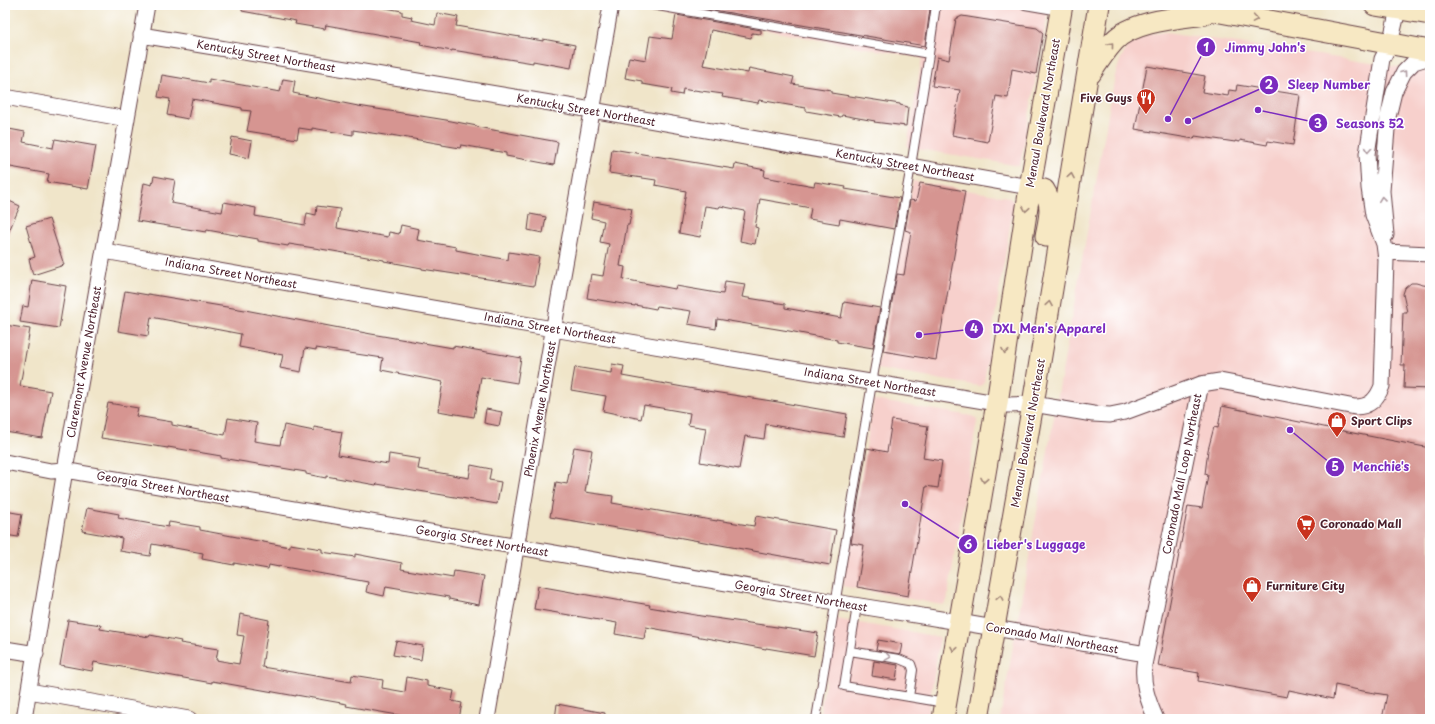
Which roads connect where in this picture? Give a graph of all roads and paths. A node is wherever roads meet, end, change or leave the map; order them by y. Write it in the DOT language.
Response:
graph roads {
  1 [pos="146,5"];
  2 [pos="611,5"];
  3 [pos="652,5"];
  4 [pos="936,5"];
  5 [pos="1025,5"];
  6 [pos="1099,5"];
  7 [pos="1183,5"];
  8 [pos="1375,5"];
  9 [pos="1399,7"];
  10 [pos="1061,8"];
  11 [pos="1217,12"];
  12 [pos="1430,14"];
  13 [pos="141,35"];
  14 [pos="1390,44"];
  15 [pos="1430,51"];
  16 [pos="929,54"];
  17 [pos="1430,57"];
  18 [pos="1088,76"];
  19 [pos="5,97"];
  20 [pos="592,110"];
  21 [pos="127,119"];
  22 [pos="911,166"];
  23 [pos="1030,187"];
  24 [pos="104,251"];
  25 [pos="1385,252"];
  26 [pos="1430,254"];
  27 [pos="1053,281"];
  28 [pos="553,329"];
  29 [pos="872,383"];
  30 [pos="1200,384"];
  31 [pos="997,404"];
  32 [pos="1033,404"];
  33 [pos="5,462"];
  34 [pos="65,470"];
  35 [pos="517,546"];
  36 [pos="835,602"];
  37 [pos="857,606"];
  38 [pos="959,622"];
  39 [pos="995,628"];
  40 [pos="5,649"];
  41 [pos="850,651"];
  42 [pos="36,654"];
  43 [pos="1146,654"];
  44 [pos="29,691"];
  45 [pos="909,697"];
  46 [pos="944,711"];
  47 [pos="24,719"];
  48 [pos="189,719"];
  49 [pos="487,719"];
  50 [pos="816,719"];
  51 [pos="978,719"];
  52 [pos="1156,719"];
  1 -- 13 [label="street, Claremont Avenue Northeast"];
  2 -- 20 [label="street, Phoenix Avenue Northeast"];
  3 -- 16 [label="lane"];
  4 -- 16 [label="lane"];
  5 -- 10 [label="lane"];
  6 -- 18 [label="main road, Menaul Boulevard Northeast"];
  7 -- 11 [label="main road"];
  8 -- 9 [label="main road"];
  9 -- 12 [label="main road"];
  9 -- 14 [label="street"];
  10 -- 23 [label="main road, Menaul Boulevard Northeast"];
  11 -- 14 [label="main road, one-way"];
  18 -- 11 [label="main road, one-way"];
  13 -- 20 [label="street, Kentucky Street Northeast"];
  13 -- 21 [label="street, Claremont Avenue Northeast"];
  14 -- 15 [label="main road"];
  14 -- 25 [label="street, one-way"];
  16 -- 22 [label="lane"];
  25 -- 17 [label="street, one-way"];
  27 -- 18 [label="main road, Menaul Boulevard Northeast, one-way"];
  19 -- 21 [label="street"];
  20 -- 22 [label="street, Kentucky Street Northeast"];
  20 -- 28 [label="street, Phoenix Avenue Northeast"];
  21 -- 24 [label="street, Claremont Avenue Northeast"];
  22 -- 23 [label="street, Kentucky Street Northeast"];
  22 -- 29 [label="lane"];
  23 -- 27 [label="main road"];
  23 -- 31 [label="main road, Menaul Boulevard Northeast, one-way"];
  24 -- 28 [label="street, Indiana Street Northeast"];
  24 -- 34 [label="street, Claremont Avenue Northeast"];
  25 -- 26 [label="street"];
  25 -- 30 [label="street, Coronado Mall Loop Northeast"];
  32 -- 27 [label="main road, Menaul Boulevard Northeast, one-way"];
  28 -- 29 [label="street, Indiana Street Northeast"];
  28 -- 35 [label="street, Phoenix Avenue Northeast"];
  29 -- 31 [label="street, Indiana Street Northeast"];
  29 -- 36 [label="lane"];
  30 -- 32 [label="street"];
  30 -- 43 [label="street, Coronado Mall Loop Northeast"];
  31 -- 32 [label="street"];
  31 -- 38 [label="main road, Menaul Boulevard Northeast, one-way"];
  39 -- 32 [label="main road, Menaul Boulevard Northeast, one-way"];
  33 -- 34 [label="street, Georgia Street Northeast"];
  34 -- 35 [label="street, Georgia Street Northeast"];
  34 -- 42 [label="street, Claremont Avenue Northeast"];
  35 -- 36 [label="street, Georgia Street Northeast"];
  35 -- 49 [label="street, Phoenix Avenue Northeast"];
  36 -- 37 [label="street, Georgia Street Northeast"];
  36 -- 50 [label="lane"];
  37 -- 38 [label="street, Georgia Street Northeast"];
  37 -- 41 [label="lane"];
  38 -- 39 [label="street, Coronado Mall Northeast"];
  38 -- 46 [label="main road, Menaul Boulevard Northeast, one-way"];
  39 -- 43 [label="street, Coronado Mall Northeast"];
  39 -- 51 [label="main road, Menaul Boulevard Northeast"];
  40 -- 42 [label="street"];
  41 -- 45 [label="lane, one-way"];
  41 -- 45 [label="lane"];
  42 -- 44 [label="street, Claremont Avenue Northeast"];
  43 -- 52 [label="street, Coronado Mall Loop Northeast"];
  44 -- 47 [label="street, Claremont Avenue Northeast"];
  44 -- 48 [label="street"];
  45 -- 46 [label="lane"];
}
